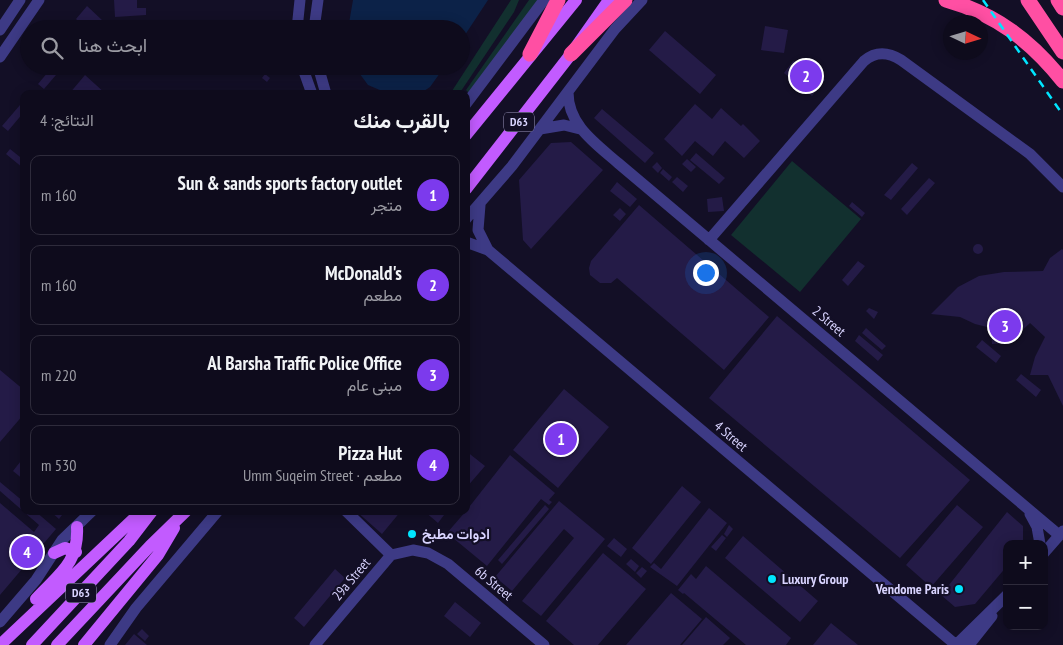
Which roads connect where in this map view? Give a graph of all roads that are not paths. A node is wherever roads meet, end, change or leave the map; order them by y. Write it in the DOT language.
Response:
graph roads {
  1 [pos="20,0"];
  2 [pos="39,0"];
  3 [pos="299,0"];
  4 [pos="544,0"];
  5 [pos="558,0"];
  6 [pos="576,0"];
  7 [pos="609,0"];
  8 [pos="625,0"];
  9 [pos="642,0"];
  10 [pos="946,0"];
  11 [pos="1028,0"];
  12 [pos="1058,0"];
  13 [pos="317,3"];
  14 [pos="1063,8"];
  15 [pos="25,20"];
  16 [pos="298,20"];
  17 [pos="315,20"];
  18 [pos="20,28"];
  19 [pos="0,30"];
  20 [pos="1063,52"];
  21 [pos="530,54"];
  22 [pos="571,54"];
  23 [pos="0,57"];
  24 [pos="305,75"];
  25 [pos="321,75"];
  26 [pos="1063,81"];
  27 [pos="311,90"];
  28 [pos="325,90"];
  29 [pos="568,92"];
  30 [pos="470,99"];
  31 [pos="540,128"];
  32 [pos="580,129"];
  33 [pos="470,130"];
  34 [pos="470,183"];
  35 [pos="1063,187"];
  36 [pos="480,204"];
  37 [pos="470,215"];
  38 [pos="709,240"];
  39 [pos="470,243"];
  40 [pos="488,250"];
  41 [pos="1025,506"];
  42 [pos="88,515"];
  43 [pos="138,515"];
  44 [pos="149,515"];
  45 [pos="183,515"];
  46 [pos="215,515"];
  47 [pos="350,515"];
  48 [pos="178,522"];
  49 [pos="78,527"];
  50 [pos="1061,533"];
  51 [pos="1039,540"];
  52 [pos="1048,548"];
  53 [pos="421,550"];
  54 [pos="76,552"];
  55 [pos="54,553"];
  56 [pos="391,555"];
  57 [pos="1003,599"];
  58 [pos="996,607"];
  59 [pos="0,622"];
  60 [pos="15,631"];
  61 [pos="0,645"];
  62 [pos="32,645"];
  63 [pos="57,645"];
  64 [pos="84,645"];
  65 [pos="110,645"];
  66 [pos="315,645"];
  67 [pos="544,645"];
  68 [pos="956,645"];
  69 [pos="969,645"];
  1 -- 19 [label="street"];
  2 -- 15 [label="street"];
  3 -- 13 [label="street"];
  3 -- 16 [label="street"];
  4 -- 30 [label="street"];
  5 -- 21 [label="highway"];
  6 -- 21 [label="main road, D63"];
  7 -- 22 [label="main road, D63"];
  8 -- 22 [label="highway"];
  9 -- 29 [label="street"];
  10 -- 26 [label="highway"];
  11 -- 20 [label="highway"];
  12 -- 14 [label="highway"];
  13 -- 17 [label="street"];
  18 -- 23 [label="street"];
  21 -- 33 [label="main road, D63"];
  22 -- 34 [label="main road, D63"];
  24 -- 27 [label="street"];
  25 -- 28 [label="street"];
  29 -- 31 [label="street"];
  29 -- 32 [label="street, 2 Street"];
  31 -- 32 [label="street"];
  31 -- 36 [label="street"];
  32 -- 38 [label="street, 2 Street"];
  35 -- 38 [label="street"];
  36 -- 37 [label="street"];
  36 -- 40 [label="street, 4 Street"];
  38 -- 41 [label="street, 2 Street"];
  39 -- 40 [label="street, 4 Street"];
  40 -- 68 [label="street, 4 Street"];
  41 -- 50 [label="street, 2 Street"];
  41 -- 51 [label="street"];
  42 -- 49 [label="street"];
  43 -- 60 [label="main road"];
  44 -- 62 [label="main road, D63"];
  45 -- 48 [label="main road, D63"];
  46 -- 65 [label="street"];
  47 -- 56 [label="street"];
  48 -- 63 [label="main road, D63"];
  48 -- 64 [label="main road"];
  49 -- 54 [label="main road"];
  49 -- 55 [label="street"];
  50 -- 52 [label="street"];
  53 -- 56 [label="street, 29a Street"];
  53 -- 67 [label="street, 6b Street"];
  54 -- 55 [label="main road"];
  54 -- 60 [label="main road"];
  55 -- 59 [label="street"];
  56 -- 66 [label="street, 29a Street"];
  57 -- 58 [label="street"];
  58 -- 68 [label="street"];
  58 -- 69 [label="street"];
  60 -- 61 [label="main road"];
}
